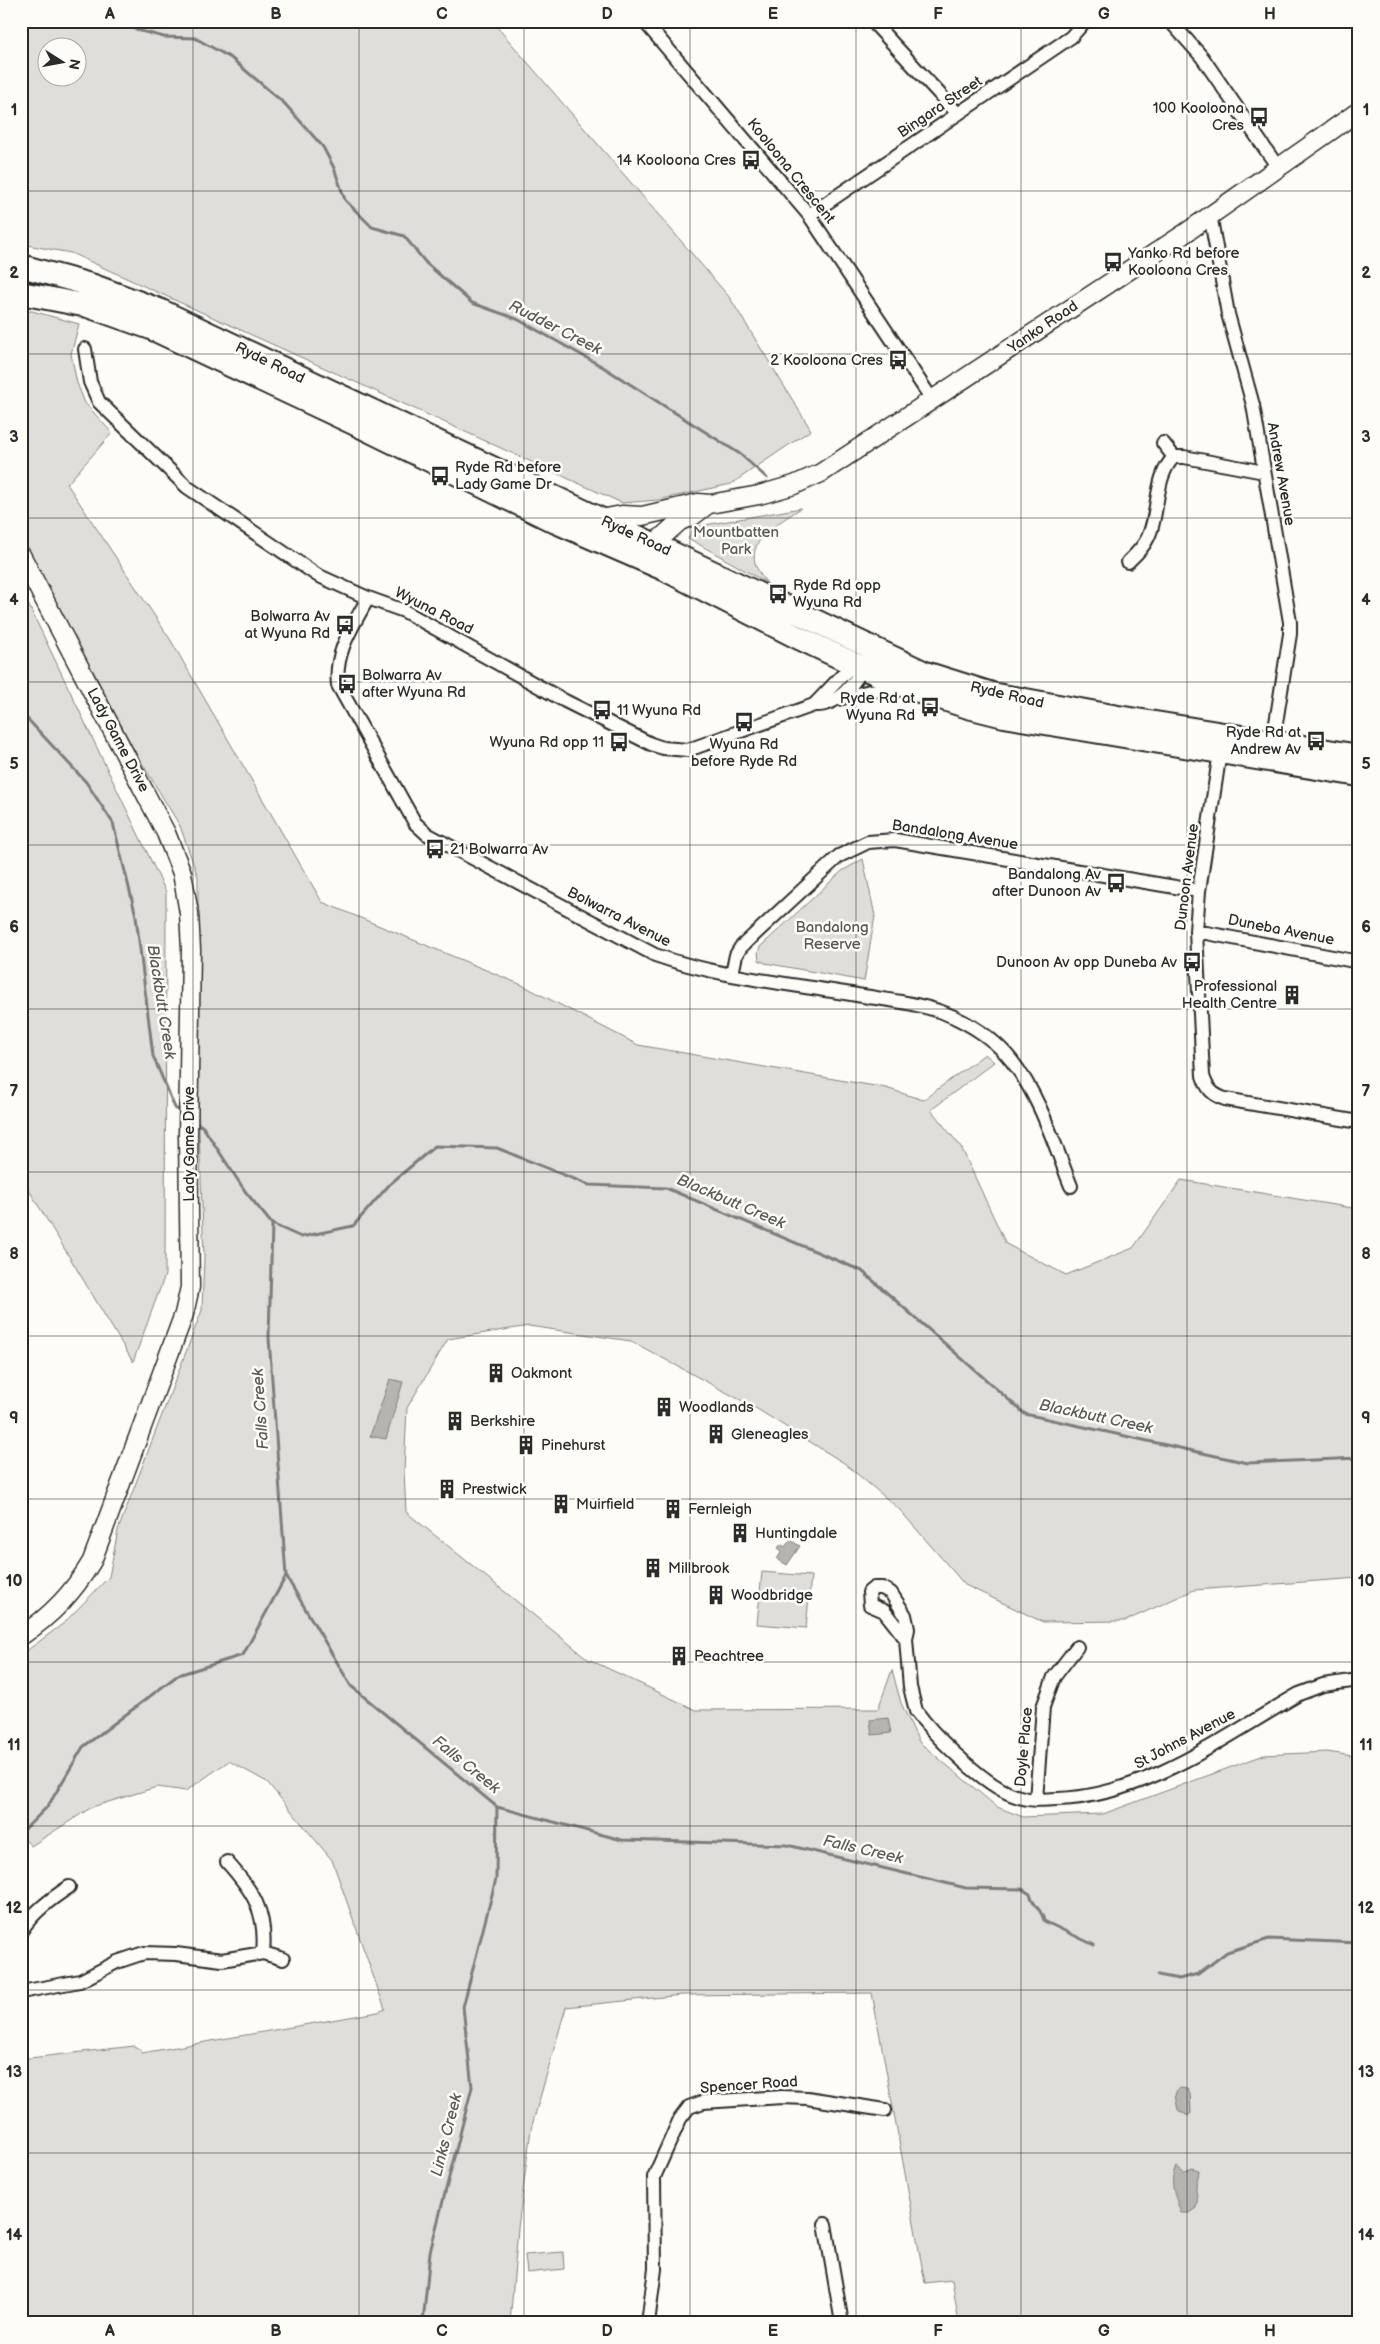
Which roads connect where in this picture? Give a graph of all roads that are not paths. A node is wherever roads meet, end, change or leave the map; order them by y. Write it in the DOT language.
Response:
graph roads {
  1 [pos="644,21"];
  2 [pos="872,21"];
  3 [pos="1085,21"];
  4 [pos="1170,21"];
  5 [pos="1359,111"];
  6 [pos="958,114"];
  7 [pos="1277,166"];
  8 [pos="1210,214"];
  9 [pos="809,215"];
  10 [pos="21,266"];
  11 [pos="21,293"];
  12 [pos="43,297"];
  13 [pos="21,304"];
  14 [pos="85,349"];
  15 [pos="933,401"];
  16 [pos="1163,443"];
  17 [pos="1174,457"];
  18 [pos="1264,472"];
  19 [pos="710,504"];
  20 [pos="680,507"];
  21 [pos="601,519"];
  22 [pos="647,547"];
  23 [pos="21,555"];
  24 [pos="1128,562"];
  25 [pos="368,598"];
  26 [pos="862,660"];
  27 [pos="907,687"];
  28 [pos="838,699"];
  29 [pos="814,705"];
  30 [pos="1273,742"];
  31 [pos="1220,752"];
  32 [pos="1359,756"];
  33 [pos="1359,775"];
  34 [pos="1199,892"];
  35 [pos="1196,930"];
  36 [pos="1359,962"];
  37 [pos="732,974"];
  38 [pos="1359,1122"];
  39 [pos="1071,1186"];
  40 [pos="21,1636"];
  41 [pos="906,1639"];
  42 [pos="1077,1647"];
  43 [pos="1359,1680"];
  44 [pos="1036,1800"];
  45 [pos="227,1862"];
  46 [pos="69,1886"];
  47 [pos="21,1931"];
  48 [pos="263,1953"];
  49 [pos="283,1960"];
  50 [pos="21,1992"];
  51 [pos="885,2110"];
  52 [pos="825,2224"];
  53 [pos="648,2323"];
  54 [pos="842,2323"];
  1 -- 9 [label="street, Kooloona Crescent"];
  2 -- 6 [label="street"];
  3 -- 6 [label="street, Bingara Street"];
  4 -- 7 [label="street"];
  5 -- 7 [label="main road, Yanko Road"];
  6 -- 9 [label="street, Bingara Street"];
  7 -- 8 [label="main road, Yanko Road"];
  8 -- 15 [label="main road, Yanko Road"];
  8 -- 18 [label="street, Andrew Avenue"];
  9 -- 15 [label="street, Kooloona Crescent"];
  10 -- 21 [label="highway, Ryde Road"];
  11 -- 12 [label="highway, Ryde Road"];
  12 -- 13 [label="highway"];
  12 -- 22 [label="highway, Ryde Road"];
  14 -- 25 [label="street, Wyuna Road"];
  15 -- 19 [label="main road, Yanko Road"];
  16 -- 17 [label="street"];
  17 -- 18 [label="street"];
  17 -- 24 [label="street"];
  18 -- 30 [label="street, Andrew Avenue"];
  19 -- 20 [label="main road, Yanko Road"];
  19 -- 22 [label="main road, Yanko Road"];
  20 -- 21 [label="main road, Yanko Road"];
  20 -- 22 [label="main road"];
  21 -- 22 [label="highway, Ryde Road"];
  22 -- 26 [label="highway, Ryde Road"];
  23 -- 40 [label="main road, Lady Game Drive"];
  25 -- 29 [label="street, Wyuna Road"];
  25 -- 37 [label="street, Bolwarra Avenue"];
  26 -- 27 [label="highway, Ryde Road"];
  26 -- 28 [label="street"];
  26 -- 29 [label="street, Wyuna Road"];
  26 -- 30 [label="highway, Ryde Road"];
  27 -- 28 [label="street, Wyuna Road"];
  27 -- 31 [label="highway, Ryde Road"];
  28 -- 29 [label="street, Wyuna Road"];
  30 -- 32 [label="highway, Ryde Road"];
  31 -- 33 [label="highway, Ryde Road"];
  31 -- 34 [label="street, Dunoon Avenue"];
  34 -- 35 [label="street, Dunoon Avenue"];
  34 -- 37 [label="street, Bandalong Avenue"];
  35 -- 36 [label="street, Duneba Avenue"];
  35 -- 38 [label="street, Dunoon Avenue"];
  37 -- 39 [label="street, Bolwarra Avenue"];
  41 -- 44 [label="street, St Johns Avenue"];
  42 -- 44 [label="street, Doyle Place"];
  43 -- 44 [label="street, St Johns Avenue"];
  45 -- 48 [label="street"];
  46 -- 47 [label="street"];
  48 -- 49 [label="street"];
  48 -- 50 [label="street"];
  51 -- 53 [label="street, Spencer Road"];
  52 -- 54 [label="street"];
}
